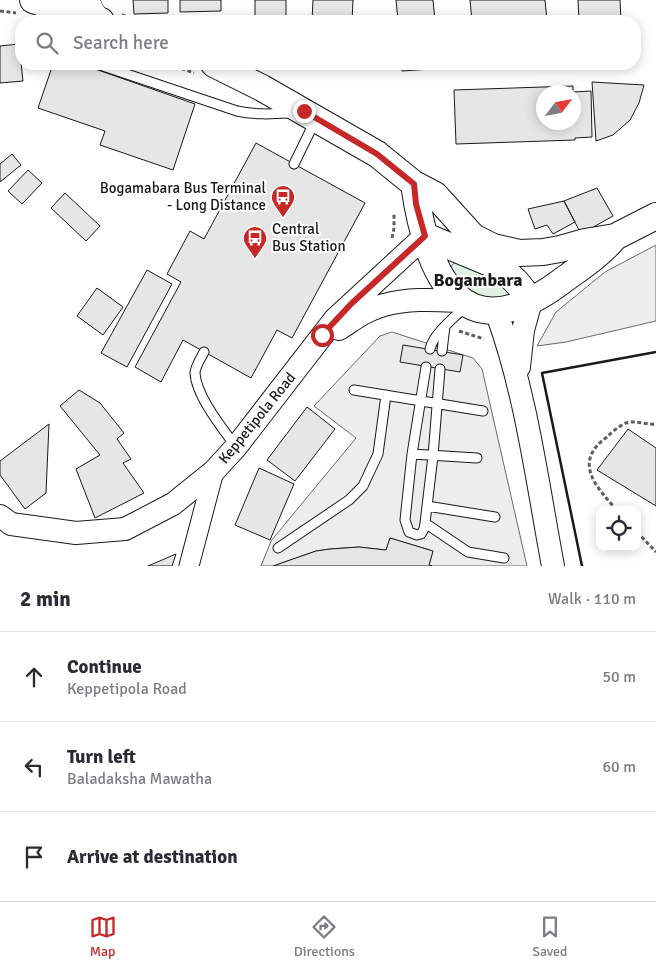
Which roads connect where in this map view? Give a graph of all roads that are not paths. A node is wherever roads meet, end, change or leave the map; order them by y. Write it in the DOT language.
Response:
graph roads {
  1 [pos="32,0"];
  2 [pos="94,14"];
  3 [pos="115,70"];
  4 [pos="225,70"];
  5 [pos="310,115"];
  6 [pos="294,164"];
  7 [pos="414,184"];
  8 [pos="656,216"];
  9 [pos="425,236"];
  10 [pos="615,237"];
  11 [pos="531,301"];
  12 [pos="465,303"];
  13 [pos="496,311"];
  14 [pos="445,326"];
  15 [pos="315,345"];
  16 [pos="430,349"];
  17 [pos="442,351"];
  18 [pos="204,352"];
  19 [pos="426,367"];
  20 [pos="440,369"];
  21 [pos="354,390"];
  22 [pos="520,391"];
  23 [pos="386,395"];
  24 [pos="421,400"];
  25 [pos="436,403"];
  26 [pos="483,411"];
  27 [pos="236,448"];
  28 [pos="412,454"];
  29 [pos="433,456"];
  30 [pos="477,458"];
  31 [pos="214,471"];
  32 [pos="427,506"];
  33 [pos="0,516"];
  34 [pos="495,517"];
  35 [pos="425,523"];
  36 [pos="278,548"];
  37 [pos="504,558"];
  38 [pos="189,566"];
  39 [pos="553,566"];
  1 -- 2 [label="main road"];
  3 -- 5 [label="lane"];
  4 -- 5 [label="main road"];
  5 -- 6 [label="lane"];
  5 -- 7 [label="main road"];
  7 -- 9 [label="main road"];
  7 -- 10 [label="main road"];
  8 -- 10 [label="main road"];
  9 -- 11 [label="main road"];
  9 -- 12 [label="main road"];
  9 -- 15 [label="street, Keppetipola Road"];
  10 -- 11 [label="main road"];
  11 -- 13 [label="main road"];
  11 -- 22 [label="street"];
  12 -- 13 [label="main road"];
  12 -- 14 [label="lane"];
  12 -- 15 [label="street, Keppetipola Road"];
  13 -- 22 [label="street"];
  14 -- 16 [label="lane"];
  14 -- 17 [label="lane"];
  15 -- 27 [label="street, Keppetipola Road"];
  18 -- 27 [label="lane"];
  19 -- 24 [label="lane"];
  20 -- 25 [label="lane"];
  21 -- 23 [label="lane"];
  22 -- 39 [label="street"];
  23 -- 24 [label="lane"];
  23 -- 36 [label="lane"];
  24 -- 25 [label="lane"];
  24 -- 28 [label="lane"];
  25 -- 26 [label="lane"];
  25 -- 29 [label="lane"];
  27 -- 31 [label="street, Keppetipola Road"];
  28 -- 29 [label="lane"];
  28 -- 35 [label="lane"];
  29 -- 30 [label="lane"];
  29 -- 32 [label="lane"];
  31 -- 33 [label="street, Keppetipola Road"];
  31 -- 38 [label="street"];
  32 -- 34 [label="lane"];
  32 -- 35 [label="lane"];
  35 -- 37 [label="lane"];
}
